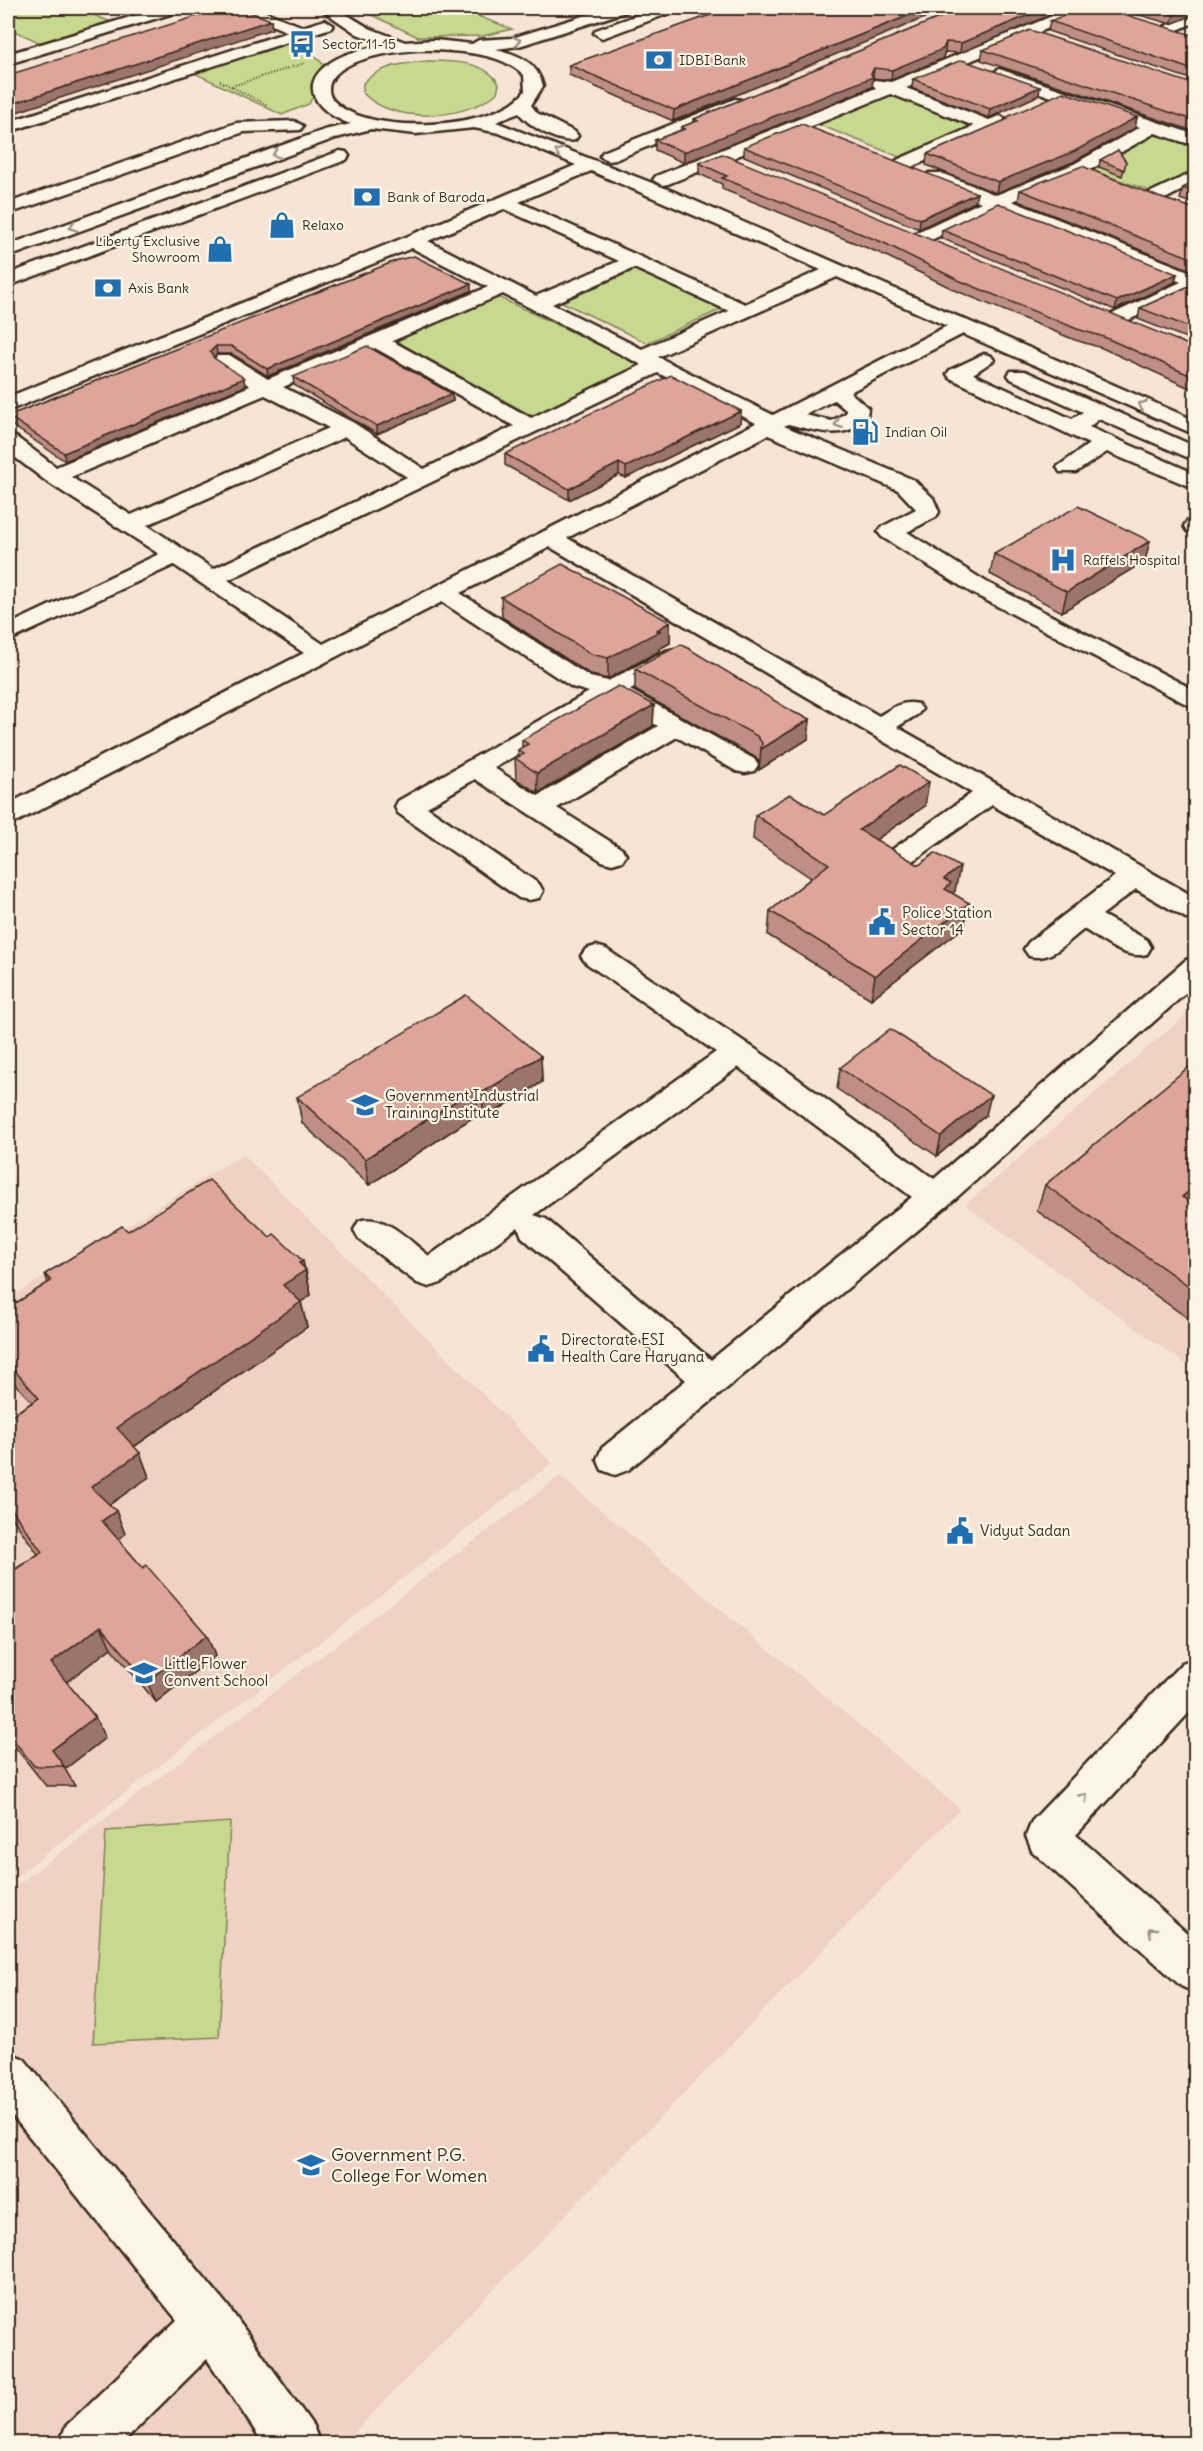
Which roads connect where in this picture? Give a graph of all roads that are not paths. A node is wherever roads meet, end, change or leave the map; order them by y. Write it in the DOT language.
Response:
graph roads {
  1 [pos="175,8"];
  2 [pos="244,8"];
  3 [pos="326,8"];
  4 [pos="588,8"];
  5 [pos="670,8"];
  6 [pos="1084,8"];
  7 [pos="99,11"];
  8 [pos="308,13"];
  9 [pos="626,15"];
  10 [pos="1196,16"];
  11 [pos="125,23"];
  12 [pos="325,25"];
  13 [pos="562,28"];
  14 [pos="299,31"];
  15 [pos="651,32"];
  16 [pos="1028,32"];
  17 [pos="148,34"];
  18 [pos="1186,36"];
  19 [pos="590,38"];
  20 [pos="17,40"];
  21 [pos="1050,40"];
  22 [pos="459,46"];
  23 [pos="345,47"];
  24 [pos="404,47"];
  25 [pos="36,50"];
  26 [pos="931,51"];
  27 [pos="540,57"];
  28 [pos="8,59"];
  29 [pos="961,60"];
  30 [pos="528,69"];
  31 [pos="869,80"];
  32 [pos="889,87"];
  33 [pos="1059,95"];
  34 [pos="751,97"];
  35 [pos="1039,104"];
  36 [pos="522,105"];
  37 [pos="332,108"];
  38 [pos="1020,112"];
  39 [pos="372,123"];
  40 [pos="475,123"];
  41 [pos="802,124"];
  42 [pos="294,126"];
  43 [pos="990,126"];
  44 [pos="8,127"];
  45 [pos="1154,127"];
  46 [pos="822,132"];
  47 [pos="1196,141"];
  48 [pos="309,142"];
  49 [pos="609,156"];
  50 [pos="723,156"];
  51 [pos="883,156"];
  52 [pos="590,165"];
  53 [pos="745,165"];
  54 [pos="903,165"];
  55 [pos="1080,168"];
  56 [pos="1101,176"];
  57 [pos="1196,176"];
  58 [pos="662,180"];
  59 [pos="1133,189"];
  60 [pos="96,197"];
  61 [pos="1154,198"];
  62 [pos="997,201"];
  63 [pos="506,202"];
  64 [pos="1174,206"];
  65 [pos="8,209"];
  66 [pos="113,212"];
  67 [pos="144,229"];
  68 [pos="898,229"];
  69 [pos="920,238"];
  70 [pos="413,241"];
  71 [pos="942,247"];
  72 [pos="8,251"];
  73 [pos="635,261"];
  74 [pos="837,270"];
  75 [pos="8,280"];
  76 [pos="1196,282"];
  77 [pos="504,287"];
  78 [pos="536,303"];
  79 [pos="1095,310"];
  80 [pos="745,311"];
  81 [pos="1118,319"];
  82 [pos="963,326"];
  83 [pos="1137,327"];
  84 [pos="937,339"];
  85 [pos="375,340"];
  86 [pos="224,360"];
  87 [pos="984,360"];
  88 [pos="650,361"];
  89 [pos="268,388"];
  90 [pos="836,391"];
  91 [pos="8,404"];
  92 [pos="1099,412"];
  93 [pos="1196,412"];
  94 [pos="774,422"];
  95 [pos="532,426"];
  96 [pos="1073,428"];
  97 [pos="346,429"];
  98 [pos="1196,429"];
  99 [pos="1105,444"];
  100 [pos="10,446"];
  101 [pos="1196,455"];
  102 [pos="1068,467"];
  103 [pos="54,476"];
  104 [pos="422,477"];
  105 [pos="1196,482"];
  106 [pos="130,524"];
  107 [pos="549,537"];
  108 [pos="176,555"];
  109 [pos="211,579"];
  110 [pos="442,592"];
  111 [pos="8,611"];
  112 [pos="17,630"];
  113 [pos="719,635"];
  114 [pos="322,654"];
  115 [pos="612,690"];
  116 [pos="1196,701"];
  117 [pos="909,709"];
  118 [pos="677,726"];
  119 [pos="878,728"];
  120 [pos="745,765"];
  121 [pos="476,768"];
  122 [pos="991,793"];
  123 [pos="11,807"];
  124 [pos="537,808"];
  125 [pos="612,855"];
  126 [pos="896,860"];
  127 [pos="1134,876"];
  128 [pos="529,891"];
  129 [pos="1196,911"];
  130 [pos="1082,916"];
  131 [pos="1137,947"];
  132 [pos="1039,949"];
  133 [pos="596,957"];
  134 [pos="1196,967"];
  135 [pos="737,1052"];
  136 [pos="935,1197"];
  137 [pos="534,1228"];
  138 [pos="371,1230"];
  139 [pos="712,1381"];
  140 [pos="615,1460"];
  141 [pos="1196,1676"];
  142 [pos="1196,1971"];
  143 [pos="8,2076"];
  144 [pos="210,2322"];
  145 [pos="84,2444"];
  146 [pos="295,2444"];
  1 -- 11 [label="street"];
  2 -- 14 [label="street"];
  3 -- 24 [label="street"];
  4 -- 13 [label="street"];
  5 -- 9 [label="street"];
  6 -- 16 [label="street"];
  7 -- 11 [label="street"];
  8 -- 12 [label="street"];
  9 -- 13 [label="street"];
  9 -- 15 [label="street"];
  9 -- 19 [label="street"];
  10 -- 18 [label="street"];
  11 -- 17 [label="street"];
  11 -- 25 [label="street"];
  12 -- 14 [label="street"];
  12 -- 23 [label="street"];
  22 -- 13 [label="street, one-way"];
  14 -- 44 [label="street"];
  16 -- 21 [label="street"];
  16 -- 29 [label="street"];
  20 -- 25 [label="street"];
  22 -- 24 [label="street"];
  22 -- 30 [label="street"];
  23 -- 24 [label="street"];
  23 -- 37 [label="street"];
  25 -- 28 [label="street"];
  26 -- 29 [label="street"];
  27 -- 30 [label="street"];
  29 -- 32 [label="street"];
  29 -- 33 [label="street"];
  30 -- 36 [label="street"];
  31 -- 32 [label="street"];
  32 -- 41 [label="street"];
  32 -- 43 [label="street"];
  33 -- 35 [label="street"];
  33 -- 45 [label="street"];
  34 -- 49 [label="street"];
  36 -- 40 [label="street"];
  36 -- 49 [label="street"];
  37 -- 39 [label="street"];
  37 -- 42 [label="street"];
  38 -- 43 [label="street"];
  39 -- 40 [label="street"];
  39 -- 48 [label="street"];
  52 -- 40 [label="street, one-way"];
  41 -- 46 [label="street"];
  41 -- 50 [label="street"];
  42 -- 60 [label="street"];
  42 -- 65 [label="street"];
  43 -- 54 [label="street"];
  45 -- 47 [label="street"];
  45 -- 55 [label="street"];
  48 -- 66 [label="street, one-way"];
  48 -- 67 [label="street"];
  49 -- 58 [label="street"];
  50 -- 53 [label="street"];
  50 -- 58 [label="street"];
  51 -- 54 [label="street"];
  52 -- 63 [label="street"];
  52 -- 74 [label="street"];
  54 -- 62 [label="street"];
  55 -- 56 [label="street"];
  55 -- 62 [label="street"];
  57 -- 61 [label="street"];
  58 -- 93 [label="street"];
  59 -- 61 [label="street"];
  61 -- 64 [label="street"];
  62 -- 69 [label="street"];
  62 -- 76 [label="street"];
  63 -- 70 [label="street"];
  63 -- 73 [label="street"];
  66 -- 67 [label="street"];
  66 -- 72 [label="street, one-way"];
  67 -- 75 [label="street"];
  68 -- 69 [label="street"];
  69 -- 71 [label="street"];
  70 -- 77 [label="street"];
  70 -- 91 [label="street"];
  73 -- 78 [label="street"];
  73 -- 80 [label="street"];
  74 -- 80 [label="street"];
  74 -- 82 [label="street"];
  76 -- 81 [label="street"];
  77 -- 78 [label="street"];
  77 -- 85 [label="street"];
  78 -- 88 [label="street"];
  79 -- 81 [label="street"];
  80 -- 88 [label="street"];
  81 -- 83 [label="street"];
  82 -- 84 [label="street"];
  98 -- 82 [label="street, one-way"];
  84 -- 87 [label="street"];
  84 -- 90 [label="street"];
  85 -- 89 [label="street"];
  85 -- 95 [label="street"];
  86 -- 89 [label="street"];
  87 -- 92 [label="street"];
  87 -- 96 [label="street"];
  88 -- 94 [label="street"];
  88 -- 95 [label="street"];
  89 -- 97 [label="street"];
  89 -- 103 [label="street"];
  90 -- 94 [label="street"];
  90 -- 94 [label="street, one-way"];
  92 -- 96 [label="street"];
  92 -- 101 [label="street"];
  94 -- 107 [label="street"];
  94 -- 116 [label="street"];
  95 -- 104 [label="street"];
  96 -- 99 [label="street"];
  97 -- 104 [label="street"];
  97 -- 106 [label="street"];
  99 -- 102 [label="street"];
  99 -- 105 [label="street"];
  100 -- 103 [label="street"];
  103 -- 106 [label="street"];
  104 -- 109 [label="street"];
  106 -- 108 [label="street"];
  107 -- 110 [label="street"];
  107 -- 113 [label="street"];
  108 -- 109 [label="street"];
  108 -- 112 [label="street"];
  109 -- 114 [label="street"];
  110 -- 114 [label="street"];
  110 -- 115 [label="street"];
  111 -- 112 [label="street"];
  113 -- 115 [label="street"];
  113 -- 119 [label="street"];
  114 -- 123 [label="street"];
  115 -- 118 [label="street"];
  115 -- 121 [label="street"];
  117 -- 119 [label="street"];
  118 -- 120 [label="street"];
  118 -- 124 [label="street"];
  119 -- 122 [label="street"];
  121 -- 124 [label="street"];
  121 -- 128 [label="street"];
  122 -- 126 [label="street"];
  122 -- 127 [label="street"];
  124 -- 125 [label="street"];
  127 -- 129 [label="street"];
  127 -- 130 [label="street"];
  130 -- 131 [label="street"];
  130 -- 132 [label="street"];
  133 -- 135 [label="street"];
  134 -- 136 [label="street"];
  135 -- 136 [label="street"];
  135 -- 138 [label="street"];
  136 -- 139 [label="street"];
  137 -- 139 [label="street"];
  139 -- 140 [label="street"];
  142 -- 141 [label="street, one-way"];
  143 -- 144 [label="street"];
  144 -- 145 [label="street"];
  144 -- 146 [label="street"];
}
